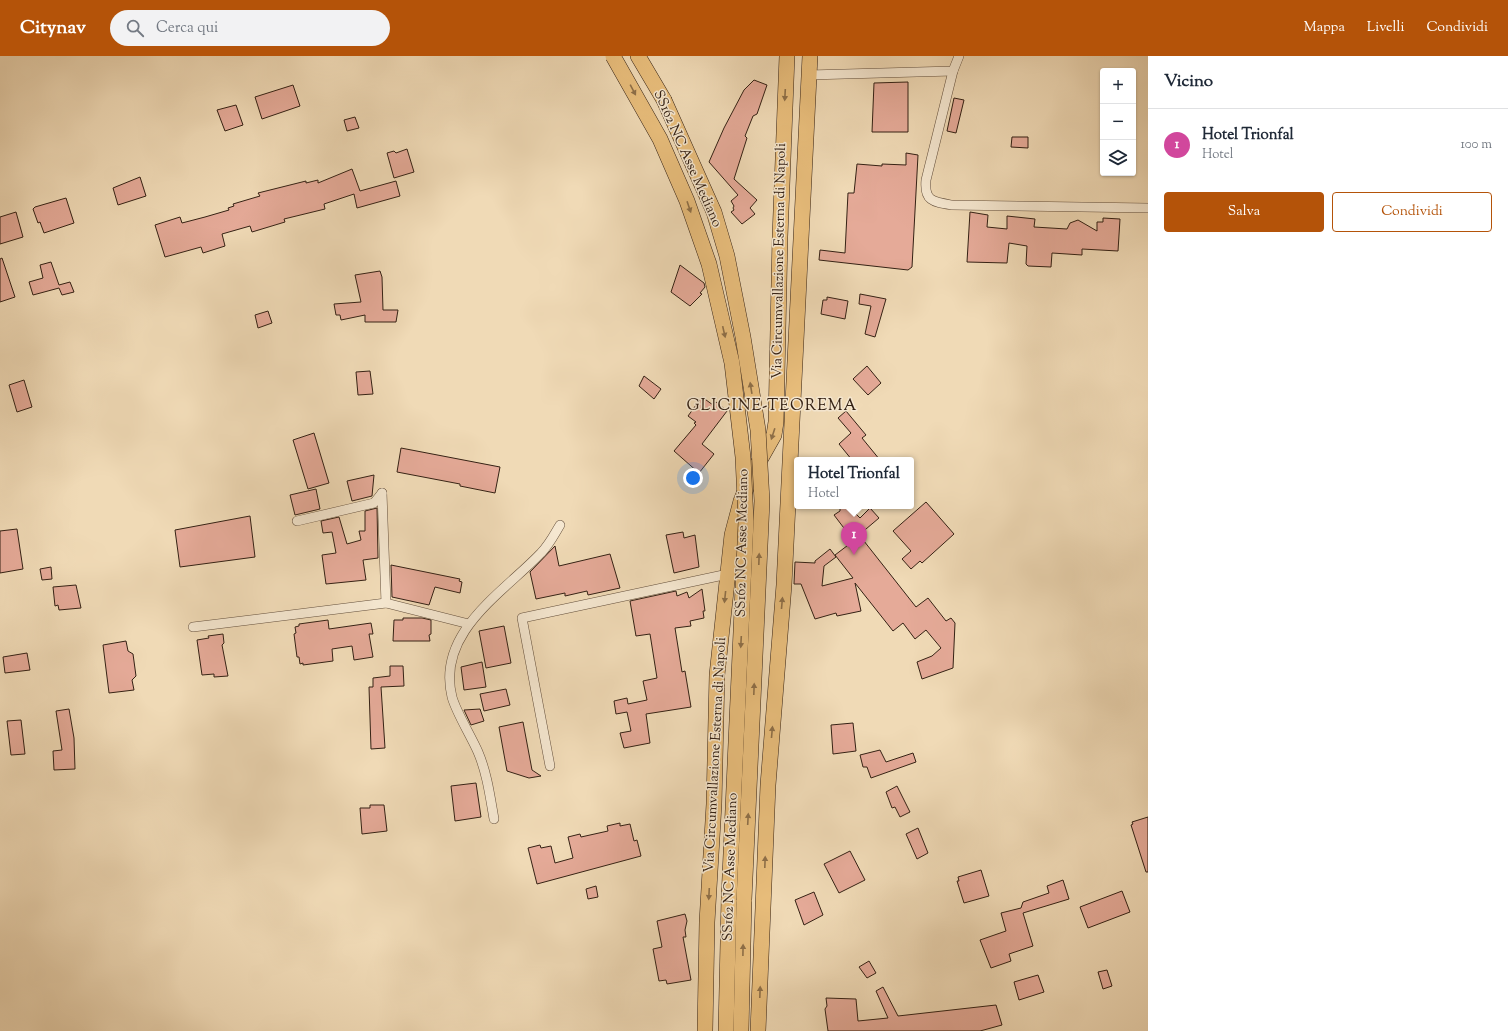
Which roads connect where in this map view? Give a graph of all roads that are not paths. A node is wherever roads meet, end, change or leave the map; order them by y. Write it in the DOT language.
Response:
graph roads {
  1 [pos="613,56"];
  2 [pos="638,56"];
  3 [pos="787,56"];
  4 [pos="810,56"];
  5 [pos="959,56"];
  6 [pos="953,71"];
  7 [pos="809,75"];
  8 [pos="1148,208"];
  9 [pos="297,521"];
  10 [pos="560,525"];
  11 [pos="728,574"];
  12 [pos="386,602"];
  13 [pos="469,624"];
  14 [pos="193,627"];
  15 [pos="550,766"];
  16 [pos="494,819"];
  17 [pos="705,1031"];
  18 [pos="726,1031"];
  19 [pos="741,1031"];
  20 [pos="758,1031"];
  1 -- 18 [label="main road, SS162 NC Asse Mediano, one-way, bridge"];
  19 -- 2 [label="main road, SS162 NC Asse Mediano, one-way, bridge"];
  3 -- 11 [label="main road, Via Circumvallazione Esterna di Napoli, one-way"];
  4 -- 7 [label="main road, Via Circumvallazione Esterna di Napoli"];
  5 -- 6 [label="street"];
  6 -- 7 [label="street"];
  6 -- 8 [label="street"];
  20 -- 7 [label="main road, Via Circumvallazione Esterna di Napoli, one-way"];
  9 -- 12 [label="street"];
  10 -- 13 [label="street"];
  11 -- 15 [label="street"];
  11 -- 17 [label="main road, Via Circumvallazione Esterna di Napoli, one-way"];
  12 -- 13 [label="street"];
  12 -- 14 [label="street"];
  13 -- 16 [label="street"];
}
